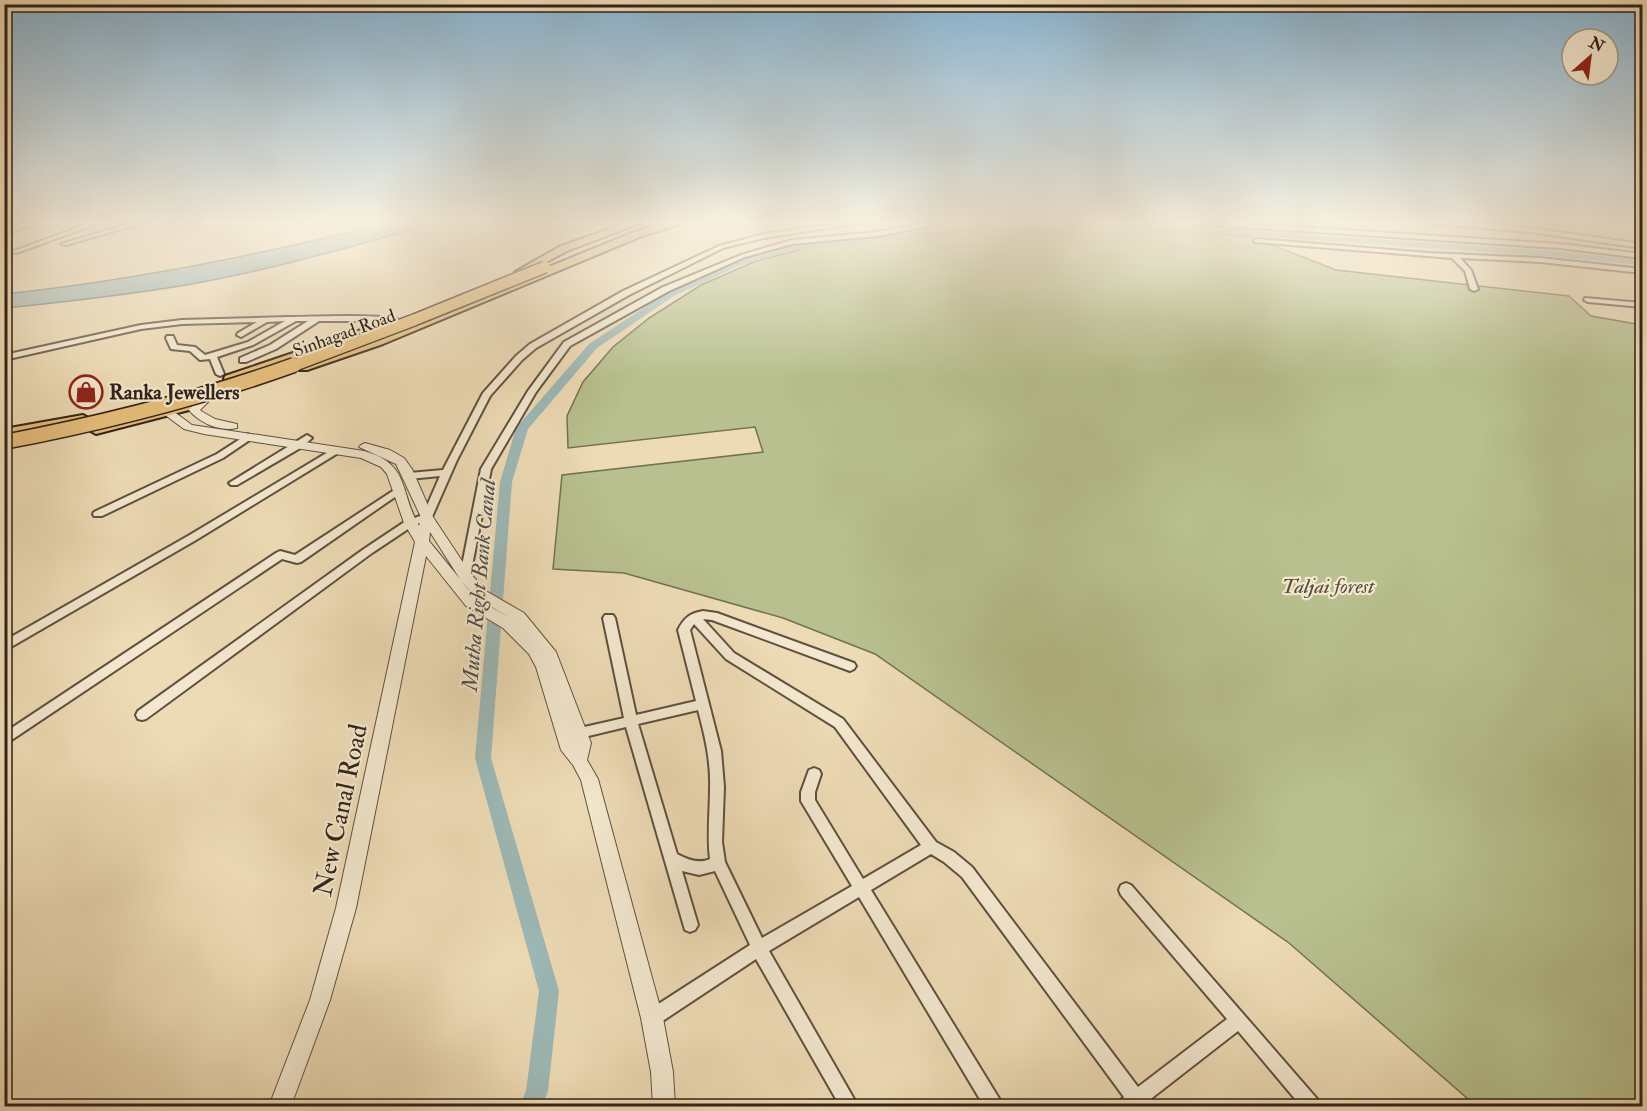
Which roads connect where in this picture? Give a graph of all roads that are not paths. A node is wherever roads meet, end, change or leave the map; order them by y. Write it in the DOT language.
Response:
graph roads {
  1 [pos="517,273"];
  2 [pos="530,273"];
  3 [pos="541,273"];
  4 [pos="666,273"];
  5 [pos="704,273"];
  6 [pos="1469,273"];
  7 [pos="1474,288"];
  8 [pos="1588,300"];
  9 [pos="1642,305"];
  10 [pos="267,319"];
  11 [pos="294,319"];
  12 [pos="317,319"];
  13 [pos="398,321"];
  14 [pos="241,335"];
  15 [pos="170,338"];
  16 [pos="213,356"];
  17 [pos="4,358"];
  18 [pos="243,360"];
  19 [pos="220,374"];
  20 [pos="198,397"];
  21 [pos="167,412"];
  22 [pos="4,437"];
  23 [pos="249,437"];
  24 [pos="303,442"];
  25 [pos="4,447"];
  26 [pos="335,451"];
  27 [pos="447,473"];
  28 [pos="409,476"];
  29 [pos="234,483"];
  30 [pos="399,490"];
  31 [pos="98,514"];
  32 [pos="427,517"];
  33 [pos="410,523"];
  34 [pos="421,541"];
  35 [pos="465,576"];
  36 [pos="476,598"];
  37 [pos="694,617"];
  38 [pos="609,618"];
  39 [pos="514,620"];
  40 [pos="4,647"];
  41 [pos="850,666"];
  42 [pos="704,704"];
  43 [pos="142,715"];
  44 [pos="631,721"];
  45 [pos="580,733"];
  46 [pos="4,740"];
  47 [pos="579,760"];
  48 [pos="814,774"];
  49 [pos="931,847"];
  50 [pos="670,858"];
  51 [pos="717,862"];
  52 [pos="862,887"];
  53 [pos="1126,890"];
  54 [pos="690,926"];
  55 [pos="759,948"];
  56 [pos="652,1018"];
  57 [pos="1239,1020"];
  58 [pos="1135,1104"];
  59 [pos="280,1107"];
  60 [pos="664,1107"];
  61 [pos="849,1107"];
  62 [pos="994,1107"];
  63 [pos="1312,1107"];
  1 -- 13 [label="main road, Sinhagad Road"];
  2 -- 22 [label="main road, bridge"];
  3 -- 20 [label="main road, Sinhagad Road"];
  4 -- 27 [label="street"];
  5 -- 35 [label="street"];
  6 -- 7 [label="street"];
  8 -- 9 [label="street"];
  10 -- 11 [label="street"];
  10 -- 14 [label="street"];
  10 -- 17 [label="street"];
  11 -- 12 [label="street"];
  11 -- 16 [label="street"];
  12 -- 13 [label="street"];
  12 -- 18 [label="street"];
  13 -- 20 [label="main road, Sinhagad Road"];
  15 -- 16 [label="street"];
  16 -- 19 [label="street"];
  20 -- 21 [label="main road, Sinhagad Road"];
  20 -- 22 [label="main road, Sinhagad Road, bridge"];
  20 -- 24 [label="street"];
  21 -- 23 [label="street"];
  21 -- 25 [label="main road, Sinhagad Road"];
  23 -- 24 [label="street"];
  23 -- 31 [label="street"];
  24 -- 26 [label="street"];
  24 -- 28 [label="street"];
  24 -- 29 [label="street"];
  26 -- 30 [label="street"];
  26 -- 40 [label="street"];
  27 -- 28 [label="street"];
  27 -- 32 [label="street"];
  28 -- 32 [label="street"];
  30 -- 33 [label="street"];
  30 -- 46 [label="street"];
  32 -- 33 [label="street"];
  32 -- 34 [label="street, New Canal Road"];
  32 -- 35 [label="street"];
  33 -- 34 [label="street"];
  33 -- 43 [label="street"];
  34 -- 36 [label="street"];
  34 -- 59 [label="street, New Canal Road"];
  35 -- 36 [label="street"];
  36 -- 39 [label="street"];
  37 -- 41 [label="street"];
  37 -- 42 [label="street"];
  37 -- 49 [label="street"];
  38 -- 44 [label="street"];
  39 -- 45 [label="street"];
  39 -- 47 [label="street"];
  42 -- 44 [label="street"];
  42 -- 51 [label="street"];
  44 -- 45 [label="street"];
  44 -- 50 [label="street"];
  45 -- 47 [label="street"];
  47 -- 56 [label="street"];
  48 -- 52 [label="street"];
  49 -- 52 [label="street"];
  49 -- 58 [label="street"];
  50 -- 51 [label="street"];
  50 -- 54 [label="street"];
  51 -- 55 [label="street"];
  52 -- 55 [label="street"];
  52 -- 62 [label="street"];
  53 -- 57 [label="street"];
  55 -- 56 [label="street"];
  55 -- 61 [label="street"];
  56 -- 60 [label="street"];
  57 -- 58 [label="street"];
  57 -- 63 [label="street"];
}
